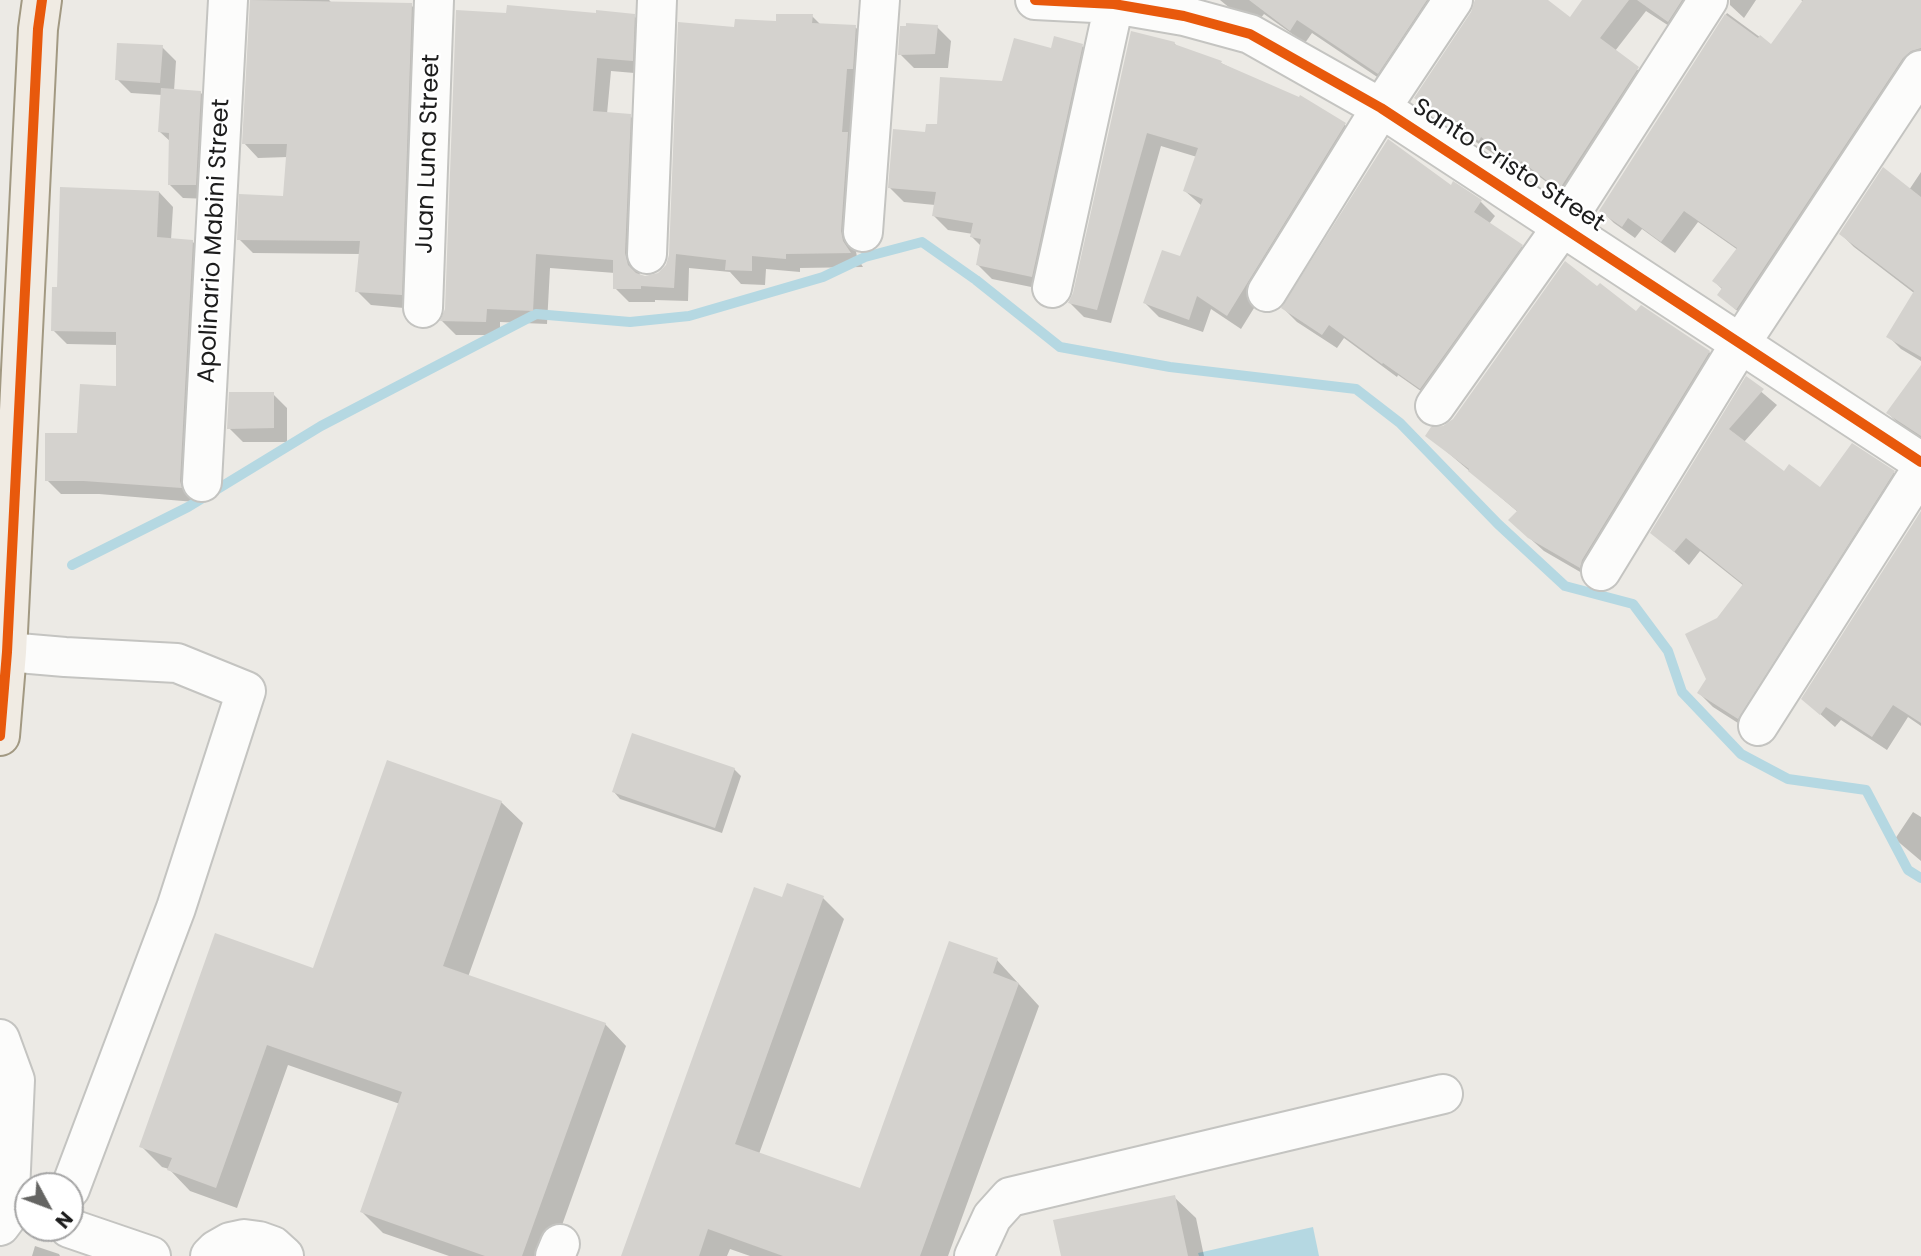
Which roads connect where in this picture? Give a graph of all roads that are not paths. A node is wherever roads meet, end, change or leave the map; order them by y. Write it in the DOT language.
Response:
graph roads {
  1 [pos="42,0"];
  2 [pos="228,0"];
  3 [pos="434,0"];
  4 [pos="657,0"];
  5 [pos="880,0"];
  6 [pos="1035,0"];
  7 [pos="1452,0"];
  8 [pos="1708,0"];
  9 [pos="1114,4"];
  10 [pos="1189,8"];
  11 [pos="1921,70"];
  12 [pos="1381,108"];
  13 [pos="1562,227"];
  14 [pos="863,232"];
  15 [pos="647,254"];
  16 [pos="1052,288"];
  17 [pos="1268,292"];
  18 [pos="423,308"];
  19 [pos="1740,344"];
  20 [pos="1435,406"];
  21 [pos="1921,462"];
  22 [pos="1921,470"];
  23 [pos="202,482"];
  24 [pos="1601,571"];
  25 [pos="7,652"];
  26 [pos="1758,726"];
  27 [pos="0,736"];
  28 [pos="0,1039"];
  29 [pos="1443,1094"];
  30 [pos="76,1172"];
  31 [pos="9,1218"];
  32 [pos="84,1233"];
  33 [pos="151,1256"];
  34 [pos="210,1256"];
  35 [pos="284,1256"];
  36 [pos="974,1256"];
  1 -- 25 [label="main road"];
  2 -- 23 [label="street, Apolinario Mabini Street"];
  3 -- 18 [label="street, Juan Luna Street"];
  4 -- 15 [label="street"];
  5 -- 14 [label="street"];
  6 -- 9 [label="street, Santo Cristo Street"];
  7 -- 12 [label="street"];
  8 -- 13 [label="street"];
  9 -- 10 [label="street, Santo Cristo Street"];
  9 -- 16 [label="street"];
  10 -- 12 [label="street, Santo Cristo Street"];
  11 -- 19 [label="street"];
  12 -- 13 [label="street, Santo Cristo Street"];
  12 -- 17 [label="street"];
  13 -- 19 [label="street, Santo Cristo Street"];
  13 -- 20 [label="street"];
  19 -- 21 [label="street, Santo Cristo Street"];
  19 -- 24 [label="street"];
  22 -- 26 [label="street"];
  25 -- 27 [label="main road"];
  25 -- 30 [label="street"];
  28 -- 31 [label="street"];
  29 -- 36 [label="street"];
  32 -- 33 [label="street"];
  34 -- 35 [label="street"];
}
